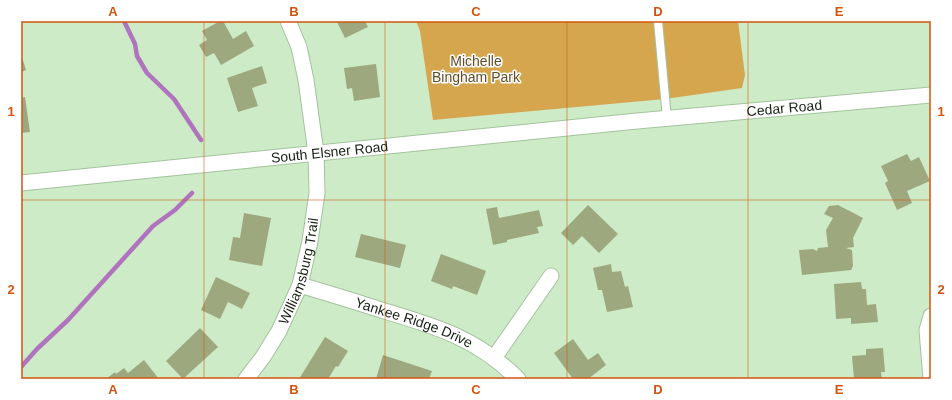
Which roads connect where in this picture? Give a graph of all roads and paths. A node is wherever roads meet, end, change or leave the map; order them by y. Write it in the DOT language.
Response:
graph roads {
  1 [pos="288,21"];
  2 [pos="658,21"];
  3 [pos="931,95"];
  4 [pos="667,119"];
  5 [pos="637,121"];
  6 [pos="316,153"];
  7 [pos="21,183"];
  8 [pos="551,276"];
  9 [pos="300,285"];
  10 [pos="931,316"];
  11 [pos="494,358"];
  12 [pos="246,379"];
  13 [pos="518,379"];
  14 [pos="931,379"];
  1 -- 6 [label="street, Williamsburg Trail"];
  2 -- 4 [label="lane"];
  3 -- 4 [label="street, Cedar Road"];
  4 -- 5 [label="street, Cedar Road"];
  5 -- 6 [label="street, South Elsner Road"];
  6 -- 7 [label="street, South Elsner Road"];
  6 -- 9 [label="street, Williamsburg Trail"];
  8 -- 11 [label="street"];
  9 -- 11 [label="street, Yankee Ridge Drive"];
  9 -- 12 [label="street, Williamsburg Trail"];
  10 -- 14 [label="street"];
  11 -- 13 [label="street, Yankee Ridge Drive"];
}
